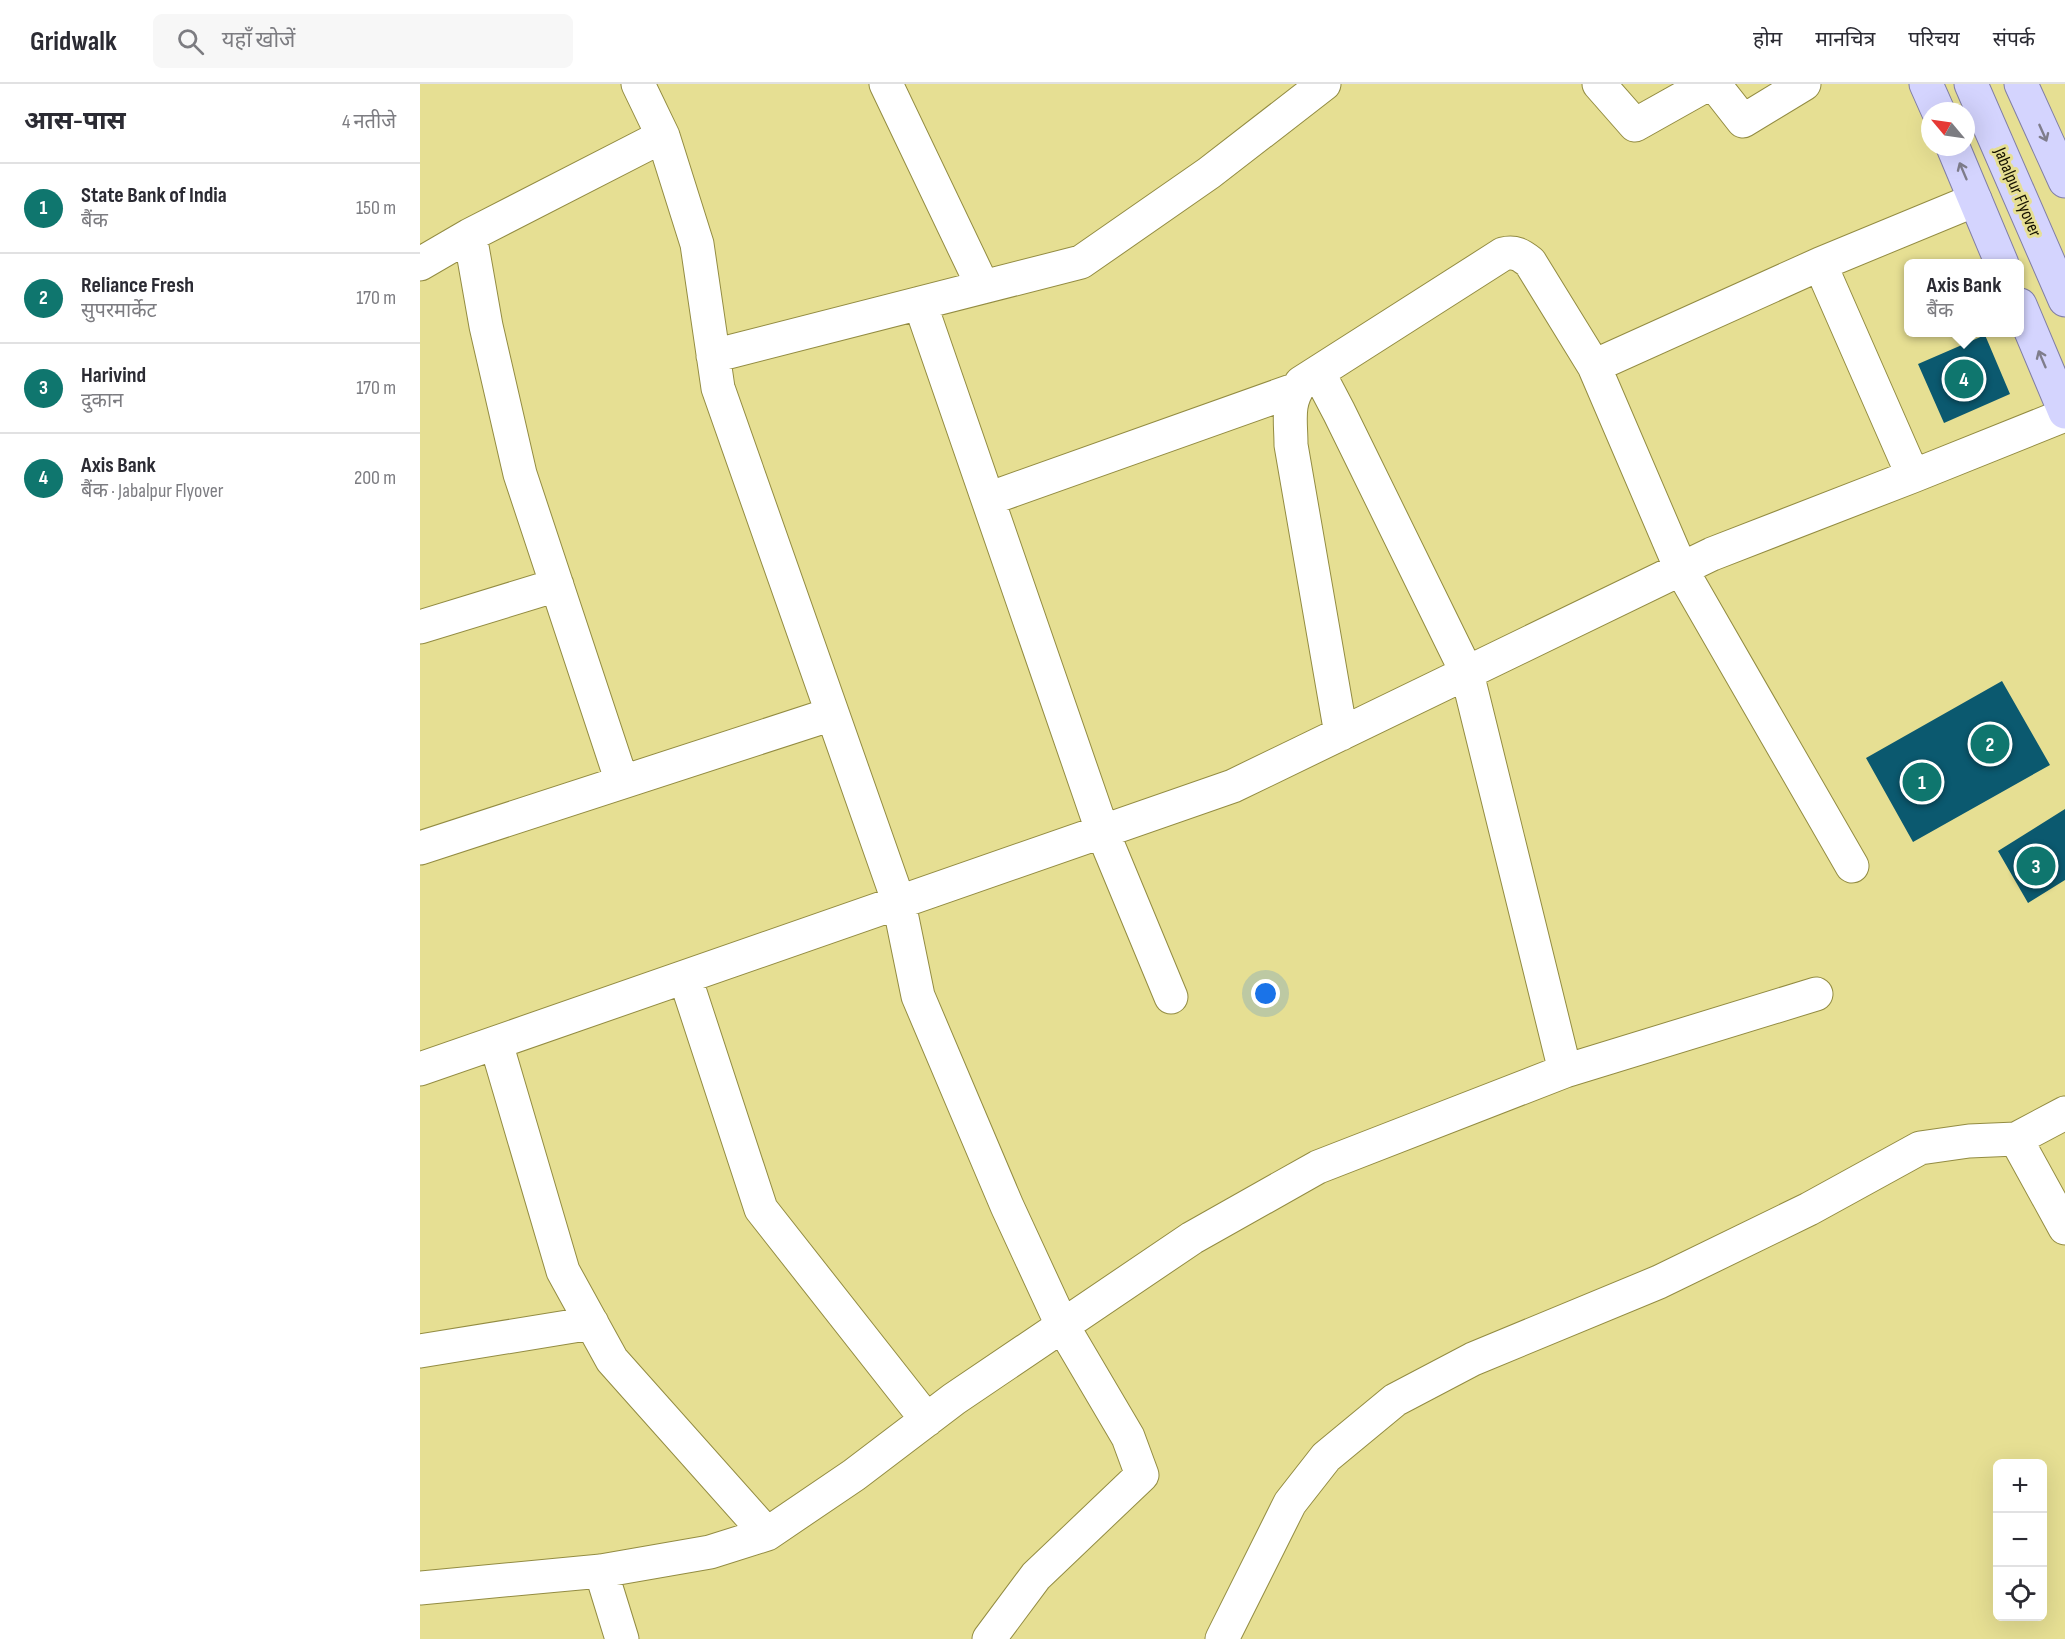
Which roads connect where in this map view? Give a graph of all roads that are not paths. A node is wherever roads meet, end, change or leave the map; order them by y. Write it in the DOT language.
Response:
graph roads {
  1 [pos="638,84"];
  2 [pos="886,84"];
  3 [pos="1324,84"];
  4 [pos="1599,84"];
  5 [pos="1708,84"];
  6 [pos="1714,84"];
  7 [pos="1804,84"];
  8 [pos="1926,84"];
  9 [pos="1971,84"];
  10 [pos="2021,84"];
  11 [pos="1934,102"];
  12 [pos="663,136"];
  13 [pos="1957,156"];
  14 [pos="2065,181"];
  15 [pos="1975,200"];
  16 [pos="470,235"];
  17 [pos="2000,259"];
  18 [pos="420,264"];
  19 [pos="1820,264"];
  20 [pos="983,287"];
  21 [pos="2065,300"];
  22 [pos="920,303"];
  23 [pos="2024,317"];
  24 [pos="713,356"];
  25 [pos="1594,366"];
  26 [pos="1307,381"];
  27 [pos="2065,413"];
  28 [pos="1913,476"];
  29 [pos="988,499"];
  30 [pos="1681,569"];
  31 [pos="557,585"];
  32 [pos="420,627"];
  33 [pos="1467,673"];
  34 [pos="832,714"];
  35 [pos="1341,734"];
  36 [pos="622,782"];
  37 [pos="1103,833"];
  38 [pos="420,848"];
  39 [pos="1852,866"];
  40 [pos="898,903"];
  41 [pos="685,977"];
  42 [pos="1816,994"];
  43 [pos="1171,997"];
  44 [pos="496,1043"];
  45 [pos="420,1069"];
  46 [pos="1565,1071"];
  47 [pos="2065,1113"];
  48 [pos="2016,1139"];
  49 [pos="2065,1228"];
  50 [pos="592,1323"];
  51 [pos="1062,1324"];
  52 [pos="420,1351"];
  53 [pos="927,1420"];
  54 [pos="767,1534"];
  55 [pos="601,1570"];
  56 [pos="420,1588"];
  57 [pos="622,1639"];
  58 [pos="989,1639"];
  59 [pos="1222,1639"];
  1 -- 12 [label="street"];
  2 -- 20 [label="street"];
  3 -- 20 [label="street"];
  4 -- 5 [label="street"];
  6 -- 7 [label="street"];
  8 -- 11 [label="main road"];
  9 -- 21 [label="main road, Jabalpur Flyover"];
  10 -- 14 [label="main road, one-way"];
  12 -- 16 [label="street"];
  12 -- 24 [label="street"];
  15 -- 13 [label="main road, one-way"];
  15 -- 17 [label="main road"];
  15 -- 19 [label="street"];
  16 -- 18 [label="street"];
  16 -- 31 [label="street"];
  19 -- 25 [label="street"];
  19 -- 28 [label="street"];
  20 -- 22 [label="street"];
  22 -- 24 [label="street"];
  22 -- 29 [label="street"];
  27 -- 23 [label="main road, one-way"];
  24 -- 34 [label="street"];
  25 -- 26 [label="street"];
  25 -- 30 [label="street"];
  26 -- 29 [label="street"];
  26 -- 33 [label="street"];
  26 -- 35 [label="street"];
  27 -- 28 [label="street"];
  28 -- 30 [label="street"];
  29 -- 37 [label="street"];
  30 -- 33 [label="street"];
  30 -- 39 [label="street"];
  31 -- 32 [label="street"];
  31 -- 36 [label="street"];
  33 -- 35 [label="street"];
  33 -- 46 [label="street"];
  34 -- 36 [label="street"];
  34 -- 40 [label="street"];
  35 -- 37 [label="street"];
  36 -- 38 [label="street"];
  37 -- 40 [label="street"];
  37 -- 43 [label="street"];
  40 -- 41 [label="street"];
  40 -- 51 [label="street"];
  41 -- 44 [label="street"];
  41 -- 53 [label="street"];
  42 -- 46 [label="street"];
  44 -- 45 [label="street"];
  44 -- 50 [label="street"];
  46 -- 51 [label="street"];
  47 -- 48 [label="street"];
  48 -- 49 [label="street"];
  48 -- 59 [label="street"];
  50 -- 52 [label="street"];
  50 -- 54 [label="street"];
  51 -- 53 [label="street"];
  51 -- 58 [label="street"];
  53 -- 54 [label="street"];
  54 -- 55 [label="street"];
  55 -- 56 [label="street"];
  55 -- 57 [label="street"];
}
